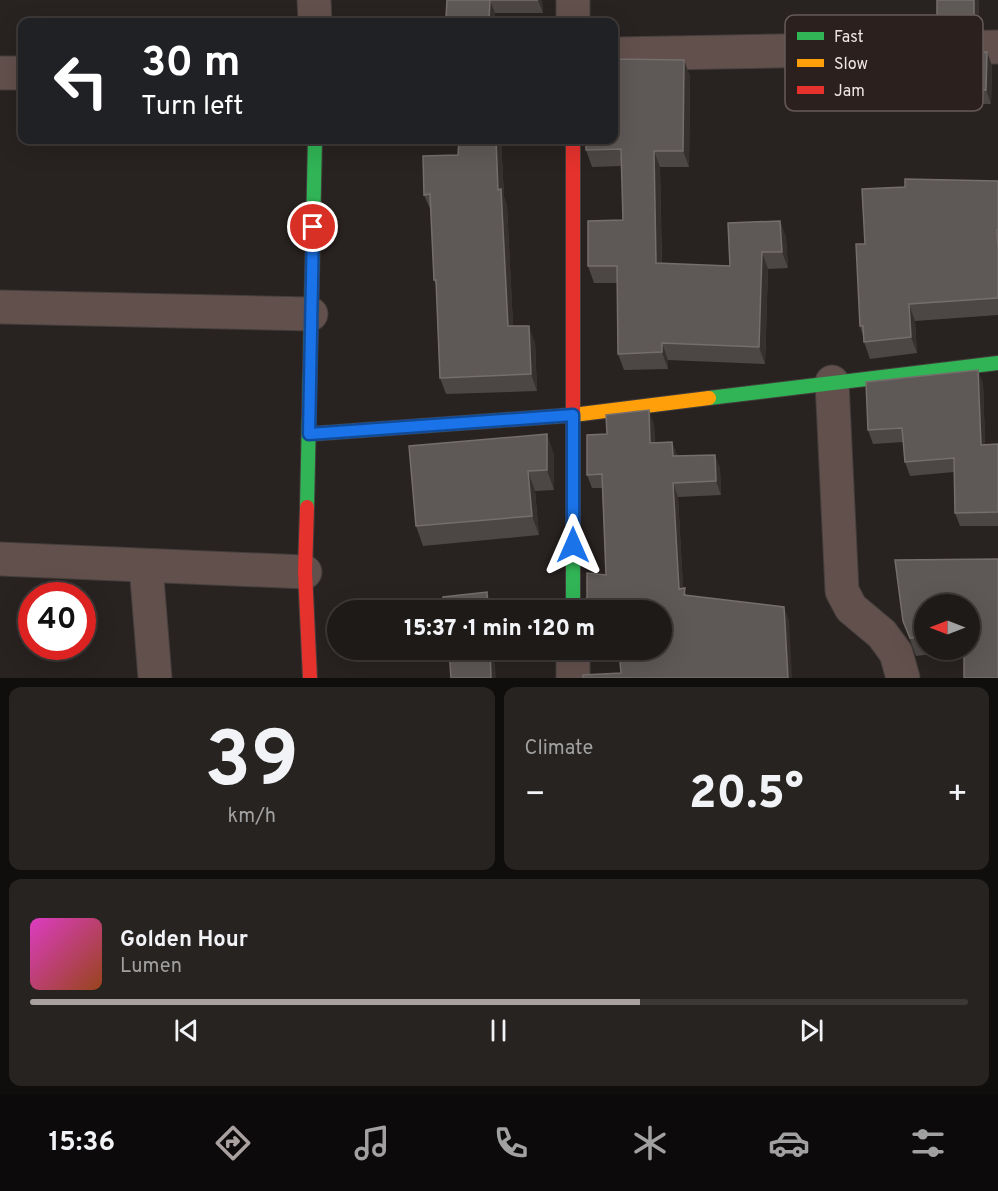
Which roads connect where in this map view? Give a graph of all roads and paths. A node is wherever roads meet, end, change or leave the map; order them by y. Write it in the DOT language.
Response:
graph roads {
  1 [pos="314,0"];
  2 [pos="573,0"];
  3 [pos="315,18"];
  4 [pos="573,18"];
  5 [pos="983,47"];
  6 [pos="998,47"];
  7 [pos="785,51"];
  8 [pos="618,54"];
  9 [pos="0,73"];
  10 [pos="18,73"];
  11 [pos="315,144"];
  12 [pos="573,144"];
  13 [pos="0,307"];
  14 [pos="311,314"];
  15 [pos="998,363"];
  16 [pos="832,382"];
  17 [pos="573,415"];
  18 [pos="309,434"];
  19 [pos="0,559"];
  20 [pos="146,566"];
  21 [pos="305,572"];
  22 [pos="573,600"];
  23 [pos="573,660"];
  24 [pos="155,678"];
  25 [pos="310,678"];
  26 [pos="573,678"];
  27 [pos="903,678"];
  1 -- 3 [label="street"];
  2 -- 4 [label="street"];
  5 -- 6 [label="street"];
  7 -- 8 [label="street"];
  9 -- 10 [label="street"];
  11 -- 14 [label="street"];
  12 -- 17 [label="street"];
  13 -- 14 [label="street"];
  14 -- 18 [label="street"];
  15 -- 16 [label="street"];
  16 -- 17 [label="street"];
  16 -- 27 [label="street"];
  17 -- 18 [label="street"];
  17 -- 22 [label="street"];
  18 -- 21 [label="street"];
  19 -- 20 [label="street"];
  20 -- 21 [label="street"];
  20 -- 24 [label="street"];
  21 -- 25 [label="street"];
  23 -- 26 [label="street"];
}
